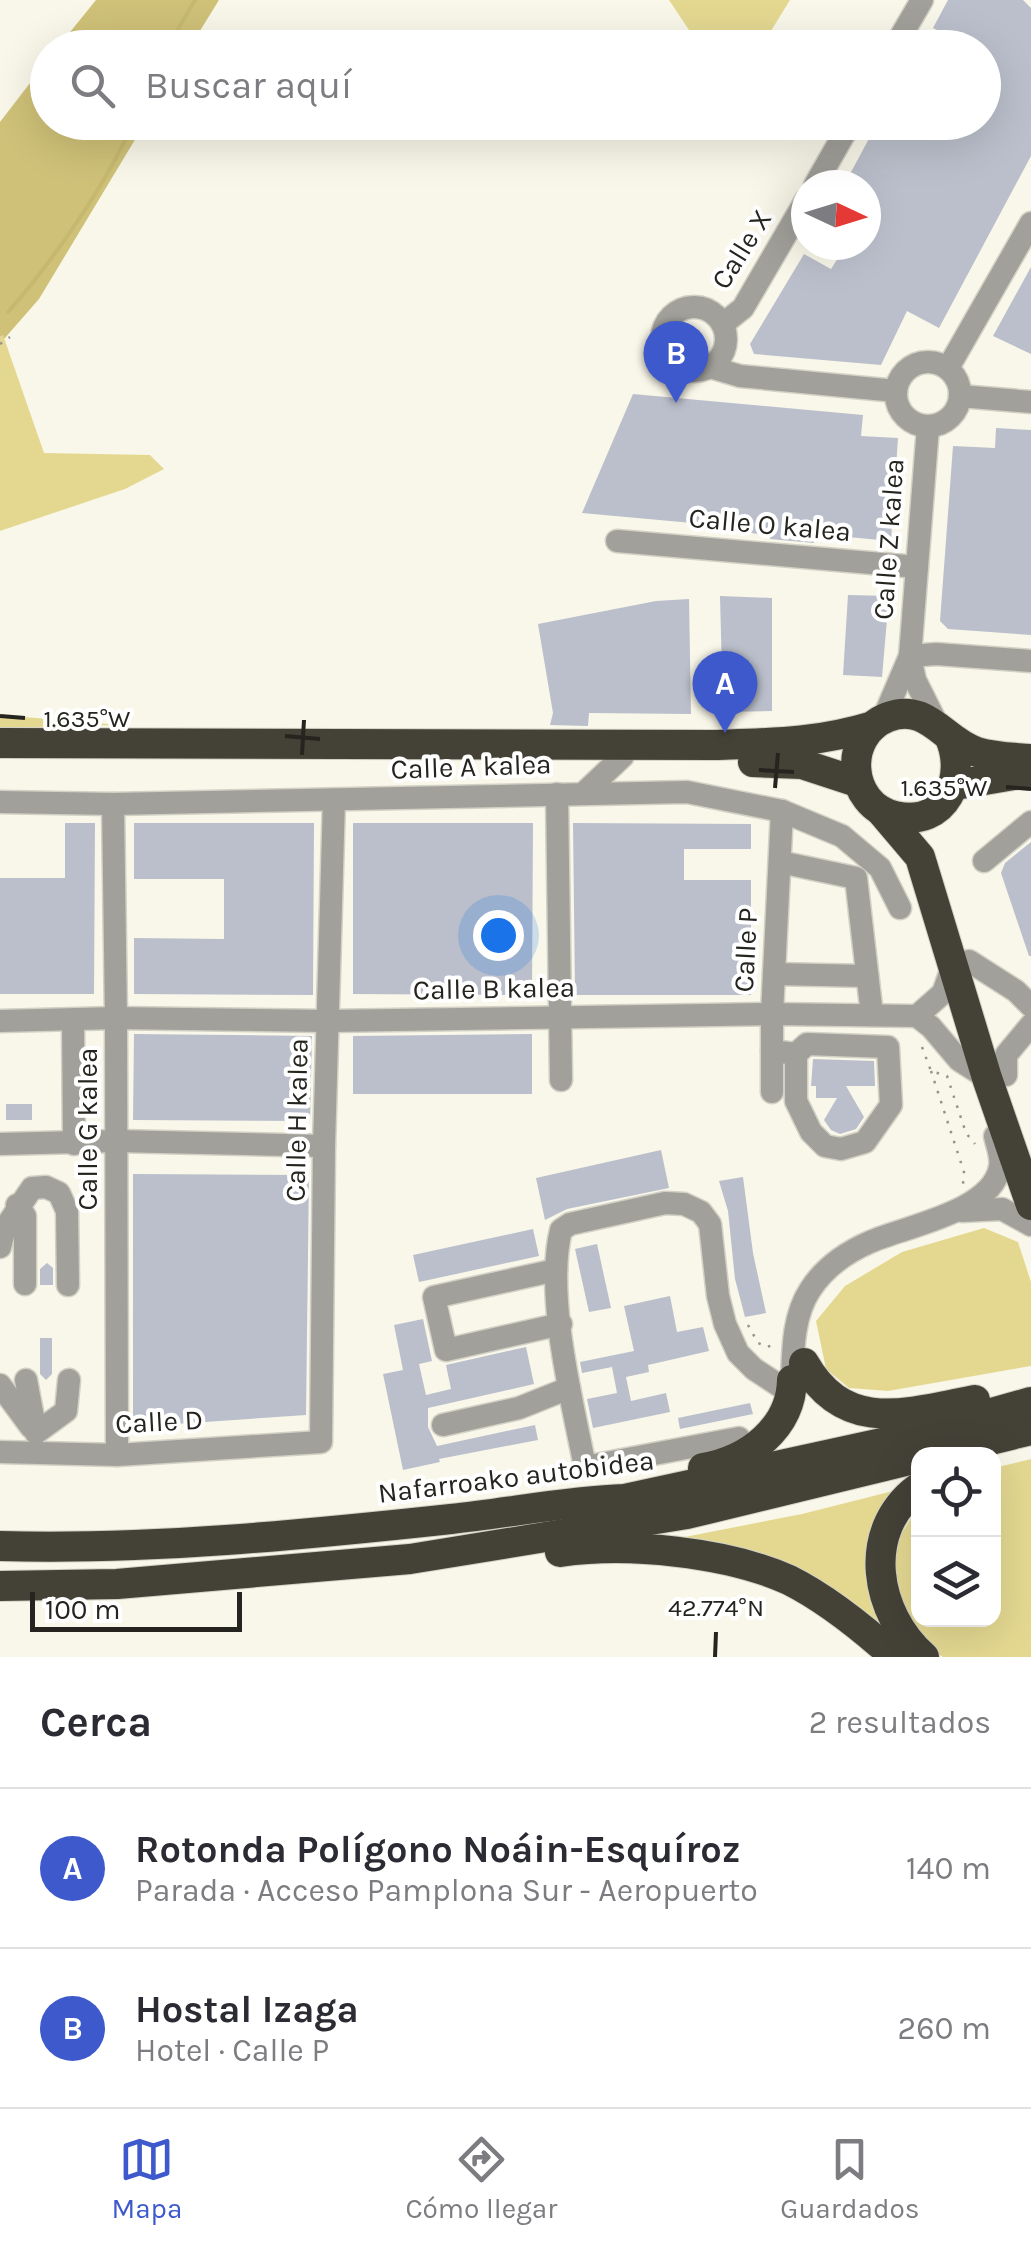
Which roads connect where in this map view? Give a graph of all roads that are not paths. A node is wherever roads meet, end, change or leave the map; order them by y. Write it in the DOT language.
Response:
graph roads {
  1 [pos="922,0"];
  2 [pos="904,30"];
  3 [pos="841,140"];
  4 [pos="824,170"];
  5 [pos="1031,223"];
  6 [pos="791,226"];
  7 [pos="723,324"];
  8 [pos="710,367"];
  9 [pos="948,368"];
  10 [pos="896,391"];
  11 [pos="960,396"];
  12 [pos="1031,402"];
  13 [pos="928,427"];
  14 [pos="617,541"];
  15 [pos="918,568"];
  16 [pos="910,656"];
  17 [pos="1031,661"];
  18 [pos="878,722"];
  19 [pos="0,730"];
  20 [pos="944,730"];
  21 [pos="0,743"];
  22 [pos="123,743"];
  23 [pos="624,756"];
  24 [pos="0,760"];
  25 [pos="1031,760"];
  26 [pos="1031,775"];
  27 [pos="857,782"];
  28 [pos="558,794"];
  29 [pos="584,794"];
  30 [pos="947,795"];
  31 [pos="334,800"];
  32 [pos="0,802"];
  33 [pos="112,804"];
  34 [pos="782,811"];
  35 [pos="881,811"];
  36 [pos="1031,822"];
  37 [pos="984,861"];
  38 [pos="780,862"];
  39 [pos="900,908"];
  40 [pos="961,963"];
  41 [pos="774,974"];
  42 [pos="867,976"];
  43 [pos="1031,1006"];
  44 [pos="772,1014"];
  45 [pos="872,1015"];
  46 [pos="558,1016"];
  47 [pos="116,1018"];
  48 [pos="74,1020"];
  49 [pos="0,1021"];
  50 [pos="328,1021"];
  51 [pos="917,1025"];
  52 [pos="1031,1025"];
  53 [pos="784,1052"];
  54 [pos="996,1076"];
  55 [pos="560,1080"];
  56 [pos="772,1092"];
  57 [pos="116,1142"];
  58 [pos="0,1144"];
  59 [pos="74,1144"];
  60 [pos="324,1146"];
  61 [pos="1031,1151"];
  62 [pos="18,1205"];
  63 [pos="1031,1205"];
  64 [pos="954,1212"];
  65 [pos="1031,1225"];
  66 [pos="0,1247"];
  67 [pos="556,1270"];
  68 [pos="26,1284"];
  69 [pos="68,1285"];
  70 [pos="560,1324"];
  71 [pos="26,1380"];
  72 [pos="70,1380"];
  73 [pos="791,1381"];
  74 [pos="0,1385"];
  75 [pos="1031,1386"];
  76 [pos="570,1388"];
  77 [pos="1031,1402"];
  78 [pos="443,1425"];
  79 [pos="1031,1430"];
  80 [pos="738,1438"];
  81 [pos="322,1442"];
  82 [pos="38,1443"];
  83 [pos="1031,1446"];
  84 [pos="962,1447"];
  85 [pos="0,1452"];
  86 [pos="116,1455"];
  87 [pos="1001,1455"];
  88 [pos="911,1460"];
  89 [pos="911,1495"];
  90 [pos="586,1500"];
  91 [pos="0,1546"];
  92 [pos="0,1586"];
  93 [pos="0,1600"];
  94 [pos="828,1606"];
  95 [pos="881,1657"];
  96 [pos="895,1657"];
  97 [pos="924,1657"];
  1 -- 2 [label="street"];
  3 -- 4 [label="street"];
  5 -- 9 [label="street"];
  6 -- 7 [label="street, Calle X"];
  7 -- 8 [label="street"];
  7 -- 8 [label="street"];
  8 -- 10 [label="street"];
  9 -- 10 [label="street"];
  9 -- 11 [label="street"];
  10 -- 13 [label="street"];
  11 -- 12 [label="street"];
  11 -- 13 [label="street"];
  13 -- 15 [label="street, Calle Z kalea"];
  14 -- 15 [label="street, Calle O kalea"];
  15 -- 16 [label="street, Calle Z kalea"];
  16 -- 17 [label="street"];
  16 -- 18 [label="street"];
  16 -- 20 [label="street"];
  18 -- 20 [label="highway"];
  18 -- 22 [label="highway"];
  18 -- 27 [label="highway"];
  19 -- 22 [label="highway"];
  20 -- 25 [label="highway"];
  20 -- 30 [label="highway"];
  21 -- 22 [label="highway"];
  23 -- 24 [label="highway"];
  23 -- 27 [label="highway"];
  23 -- 29 [label="street"];
  26 -- 30 [label="highway"];
  27 -- 35 [label="highway"];
  28 -- 29 [label="street, Calle A kalea"];
  28 -- 31 [label="street, Calle A kalea"];
  28 -- 46 [label="street"];
  29 -- 34 [label="street, Calle A kalea"];
  30 -- 35 [label="highway"];
  30 -- 40 [label="highway"];
  31 -- 33 [label="street, Calle A kalea"];
  31 -- 50 [label="street, Calle H kalea"];
  32 -- 33 [label="street, Calle A kalea"];
  33 -- 47 [label="street, Calle G kalea"];
  34 -- 38 [label="street, Calle P"];
  34 -- 39 [label="street, Calle A kalea"];
  35 -- 40 [label="highway"];
  36 -- 37 [label="street"];
  38 -- 41 [label="street, Calle P"];
  38 -- 42 [label="street"];
  40 -- 43 [label="street"];
  40 -- 51 [label="street"];
  40 -- 54 [label="highway"];
  41 -- 42 [label="street"];
  41 -- 44 [label="street, Calle P"];
  42 -- 45 [label="street"];
  44 -- 45 [label="street, Calle B kalea"];
  44 -- 46 [label="street, Calle B kalea"];
  44 -- 53 [label="street, Calle P"];
  45 -- 51 [label="street, Calle B kalea"];
  46 -- 50 [label="street, Calle B kalea"];
  46 -- 55 [label="street"];
  47 -- 48 [label="street, Calle B kalea"];
  47 -- 50 [label="street, Calle B kalea"];
  47 -- 57 [label="street, Calle G kalea"];
  48 -- 49 [label="street, Calle B kalea"];
  48 -- 59 [label="street"];
  50 -- 60 [label="street, Calle H kalea"];
  51 -- 54 [label="street"];
  52 -- 54 [label="street"];
  53 -- 53 [label="street"];
  53 -- 56 [label="street, Calle P"];
  54 -- 61 [label="highway"];
  54 -- 63 [label="highway"];
  54 -- 64 [label="street"];
  57 -- 59 [label="street"];
  57 -- 60 [label="street"];
  57 -- 86 [label="street, Calle G kalea"];
  58 -- 59 [label="street"];
  60 -- 81 [label="street, Calle H kalea"];
  62 -- 66 [label="street"];
  62 -- 68 [label="street"];
  62 -- 69 [label="street"];
  64 -- 65 [label="street"];
  64 -- 73 [label="street"];
  67 -- 70 [label="street"];
  67 -- 70 [label="street"];
  67 -- 73 [label="street"];
  70 -- 76 [label="street"];
  71 -- 82 [label="street"];
  72 -- 82 [label="street"];
  73 -- 75 [label="highway"];
  73 -- 90 [label="highway"];
  74 -- 82 [label="street"];
  76 -- 78 [label="street"];
  76 -- 80 [label="street"];
  77 -- 90 [label="highway, Nafarroako autobidea"];
  79 -- 84 [label="highway"];
  81 -- 86 [label="street, Calle D"];
  82 -- 85 [label="street, Calle D"];
  82 -- 86 [label="street, Calle D"];
  83 -- 87 [label="highway"];
  88 -- 92 [label="highway"];
  89 -- 97 [label="highway"];
  90 -- 91 [label="highway, Nafarroako autobidea"];
  93 -- 94 [label="highway"];
  94 -- 95 [label="highway"];
  94 -- 96 [label="highway"];
}
